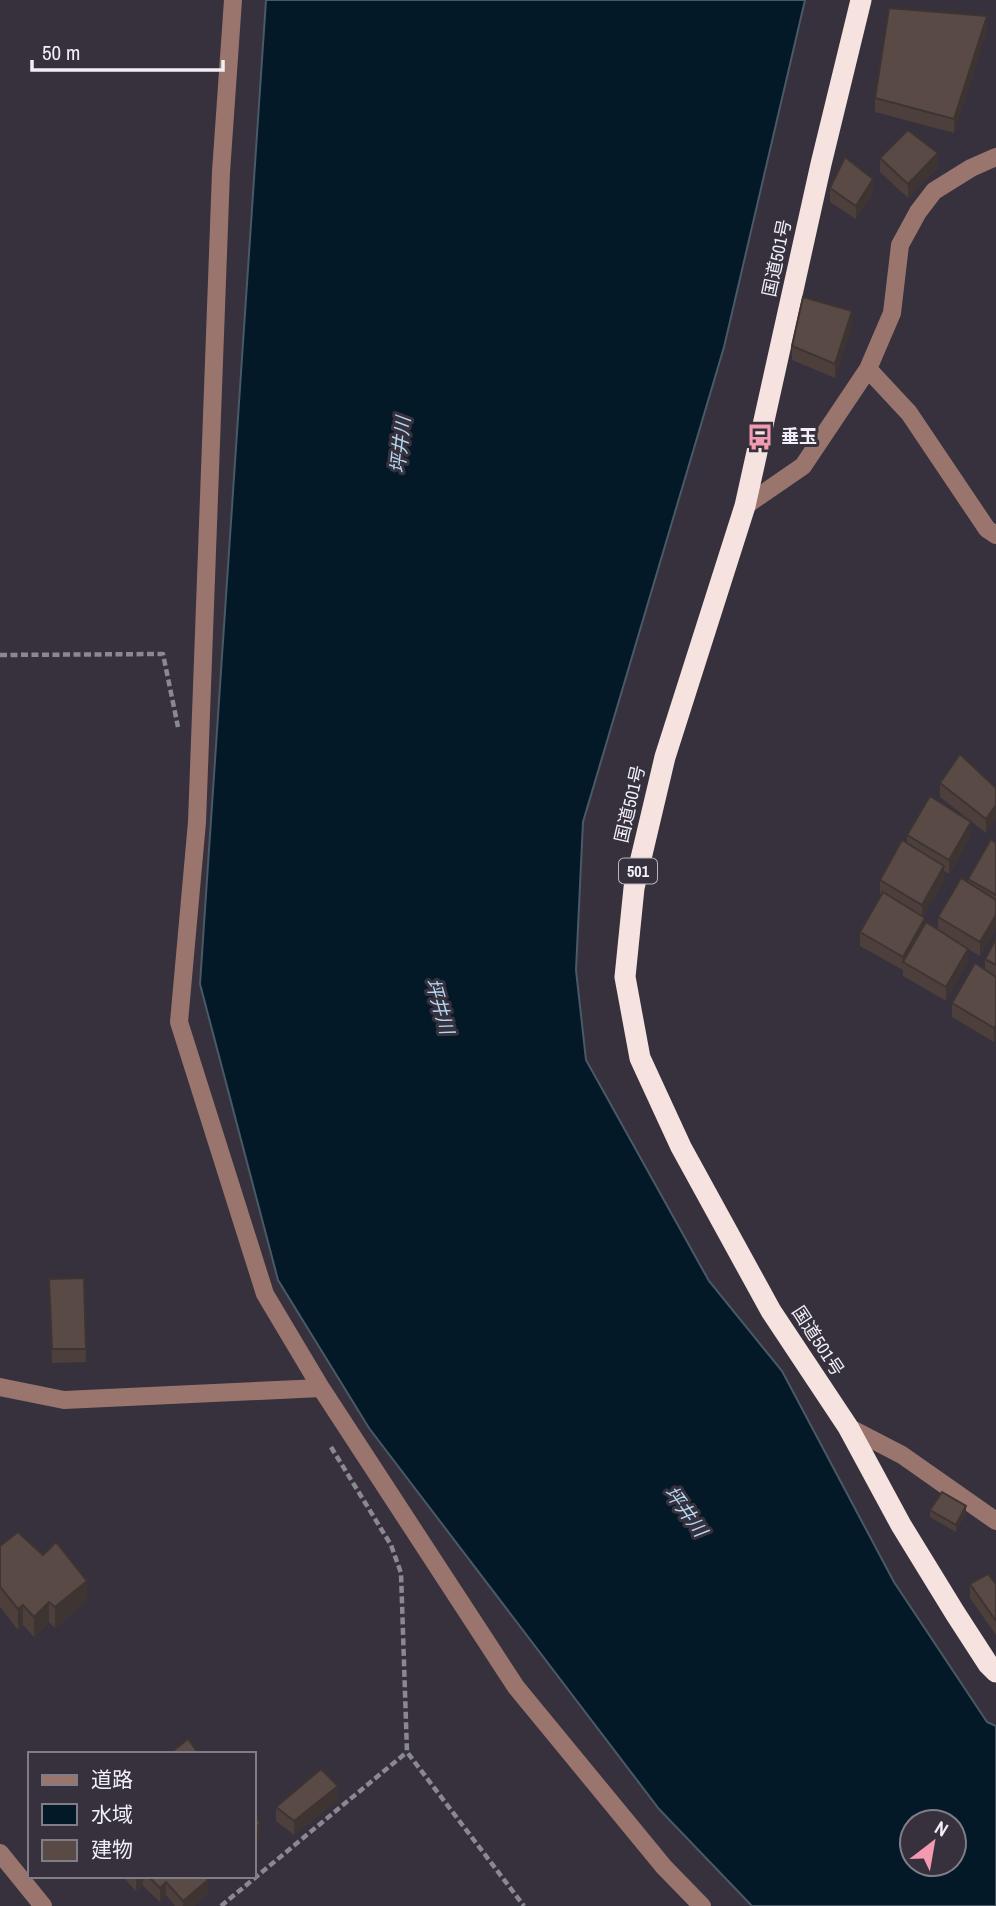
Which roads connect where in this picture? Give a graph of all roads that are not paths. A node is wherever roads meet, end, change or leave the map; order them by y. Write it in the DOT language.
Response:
graph roads {
  1 [pos="233,0"];
  2 [pos="861,0"];
  3 [pos="996,157"];
  4 [pos="868,369"];
  5 [pos="746,506"];
  6 [pos="996,536"];
  7 [pos="0,1387"];
  8 [pos="321,1388"];
  9 [pos="848,1427"];
  10 [pos="996,1521"];
  11 [pos="996,1672"];
  12 [pos="0,1853"];
  13 [pos="43,1906"];
  14 [pos="702,1906"];
  1 -- 8 [label="street"];
  2 -- 5 [label="highway, 国道501号 / 501"];
  3 -- 4 [label="street"];
  4 -- 5 [label="street"];
  4 -- 6 [label="street"];
  5 -- 9 [label="highway, 国道501号 / 501"];
  7 -- 8 [label="street"];
  8 -- 14 [label="street"];
  9 -- 10 [label="street"];
  9 -- 11 [label="highway, 国道501号 / 501"];
  12 -- 13 [label="street"];
}
